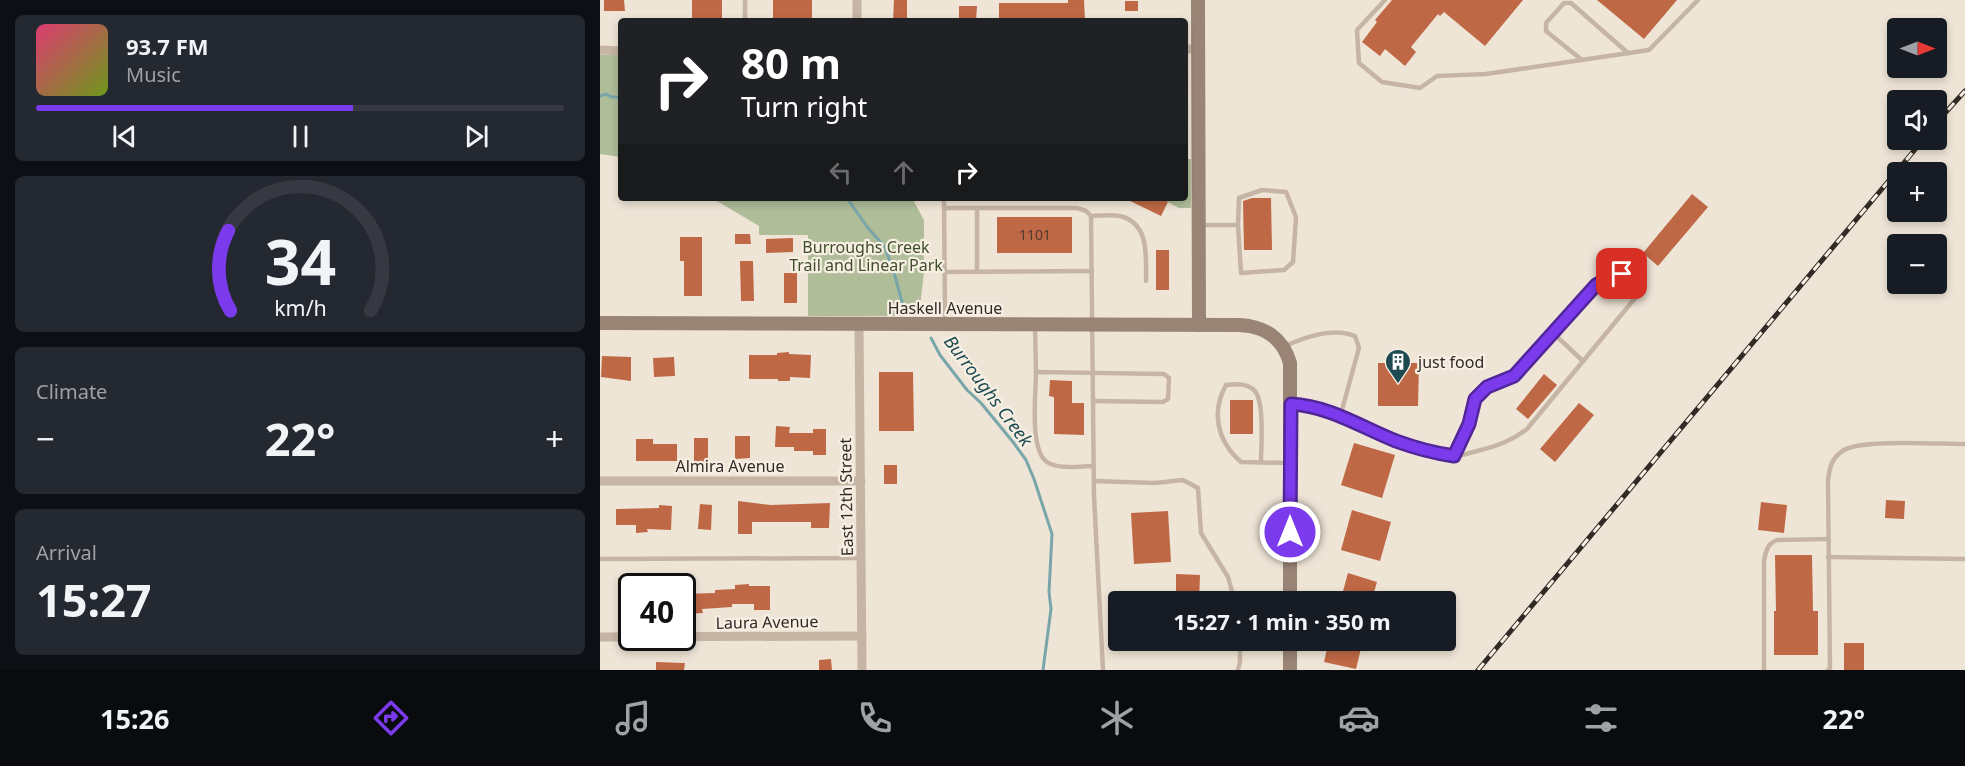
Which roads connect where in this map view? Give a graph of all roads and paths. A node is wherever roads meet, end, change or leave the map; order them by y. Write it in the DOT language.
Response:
graph roads {
  1 [pos="745,0"];
  2 [pos="857,0"];
  3 [pos="1198,0"];
  4 [pos="1385,0"];
  5 [pos="1698,0"];
  6 [pos="745,18"];
  7 [pos="857,18"];
  8 [pos="1192,49"];
  9 [pos="600,50"];
  10 [pos="618,51"];
  11 [pos="1628,53"];
  12 [pos="1581,60"];
  13 [pos="944,201"];
  14 [pos="944,208"];
  15 [pos="977,208"];
  16 [pos="1091,216"];
  17 [pos="1199,225"];
  18 [pos="1238,225"];
  19 [pos="1092,271"];
  20 [pos="945,272"];
  21 [pos="977,272"];
  22 [pos="1146,281"];
  23 [pos="600,323"];
  24 [pos="859,324"];
  25 [pos="945,325"];
  26 [pos="1035,325"];
  27 [pos="1093,325"];
  28 [pos="1199,325"];
  29 [pos="1553,333"];
  30 [pos="1283,347"];
  31 [pos="1583,361"];
  32 [pos="1036,372"];
  33 [pos="1093,372"];
  34 [pos="1094,401"];
  35 [pos="1291,404"];
  36 [pos="1340,417"];
  37 [pos="1965,444"];
  38 [pos="1454,456"];
  39 [pos="1261,462"];
  40 [pos="1291,463"];
  41 [pos="1094,466"];
  42 [pos="600,481"];
  43 [pos="861,481"];
  44 [pos="1094,481"];
  45 [pos="1828,539"];
  46 [pos="1828,557"];
  47 [pos="862,558"];
  48 [pos="600,559"];
  49 [pos="1965,559"];
  50 [pos="1232,591"];
  51 [pos="1290,591"];
  52 [pos="862,636"];
  53 [pos="600,637"];
  54 [pos="1240,651"];
  55 [pos="1290,651"];
  56 [pos="862,670"];
  57 [pos="1103,670"];
  58 [pos="1238,670"];
  59 [pos="1290,670"];
  60 [pos="1764,670"];
  61 [pos="1828,670"];
  1 -- 6 [label="lane"];
  2 -- 7 [label="street"];
  3 -- 8 [label="main road"];
  4 -- 12 [label="lane"];
  5 -- 11 [label="lane"];
  8 -- 17 [label="main road"];
  9 -- 10 [label="street"];
  11 -- 12 [label="lane"];
  11 -- 12 [label="lane"];
  13 -- 14 [label="lane"];
  14 -- 15 [label="lane"];
  14 -- 20 [label="lane"];
  15 -- 16 [label="lane"];
  15 -- 21 [label="lane"];
  16 -- 19 [label="lane"];
  16 -- 22 [label="lane"];
  17 -- 18 [label="lane"];
  17 -- 28 [label="main road"];
  18 -- 18 [label="lane"];
  19 -- 21 [label="lane"];
  19 -- 27 [label="lane"];
  20 -- 21 [label="lane"];
  20 -- 25 [label="lane"];
  23 -- 24 [label="main road, Haskell Avenue"];
  24 -- 25 [label="main road, Haskell Avenue"];
  24 -- 43 [label="street, East 12th Street"];
  25 -- 26 [label="main road, Haskell Avenue"];
  26 -- 27 [label="main road, Haskell Avenue"];
  26 -- 32 [label="lane"];
  27 -- 28 [label="main road, Haskell Avenue"];
  27 -- 33 [label="lane"];
  28 -- 30 [label="main road, Haskell Avenue"];
  29 -- 31 [label="lane"];
  29 -- 31 [label="lane"];
  29 -- 38 [label="lane"];
  30 -- 35 [label="main road"];
  30 -- 36 [label="lane"];
  31 -- 38 [label="lane"];
  32 -- 33 [label="lane"];
  32 -- 41 [label="lane"];
  33 -- 34 [label="lane"];
  33 -- 34 [label="lane"];
  34 -- 41 [label="lane"];
  35 -- 36 [label="lane"];
  35 -- 40 [label="main road"];
  36 -- 38 [label="lane"];
  37 -- 45 [label="lane"];
  39 -- 39 [label="lane"];
  39 -- 40 [label="lane"];
  40 -- 51 [label="main road"];
  41 -- 44 [label="lane"];
  42 -- 43 [label="street, Almira Avenue"];
  43 -- 47 [label="street, East 12th Street"];
  44 -- 50 [label="lane"];
  44 -- 57 [label="lane"];
  45 -- 46 [label="lane"];
  45 -- 60 [label="lane"];
  46 -- 49 [label="lane"];
  46 -- 61 [label="lane"];
  47 -- 48 [label="lane"];
  47 -- 52 [label="street, East 12th Street"];
  52 -- 53 [label="street, Laura Avenue"];
  52 -- 56 [label="street, East 12th Street"];
  54 -- 58 [label="lane"];
  55 -- 59 [label="main road"];
}
